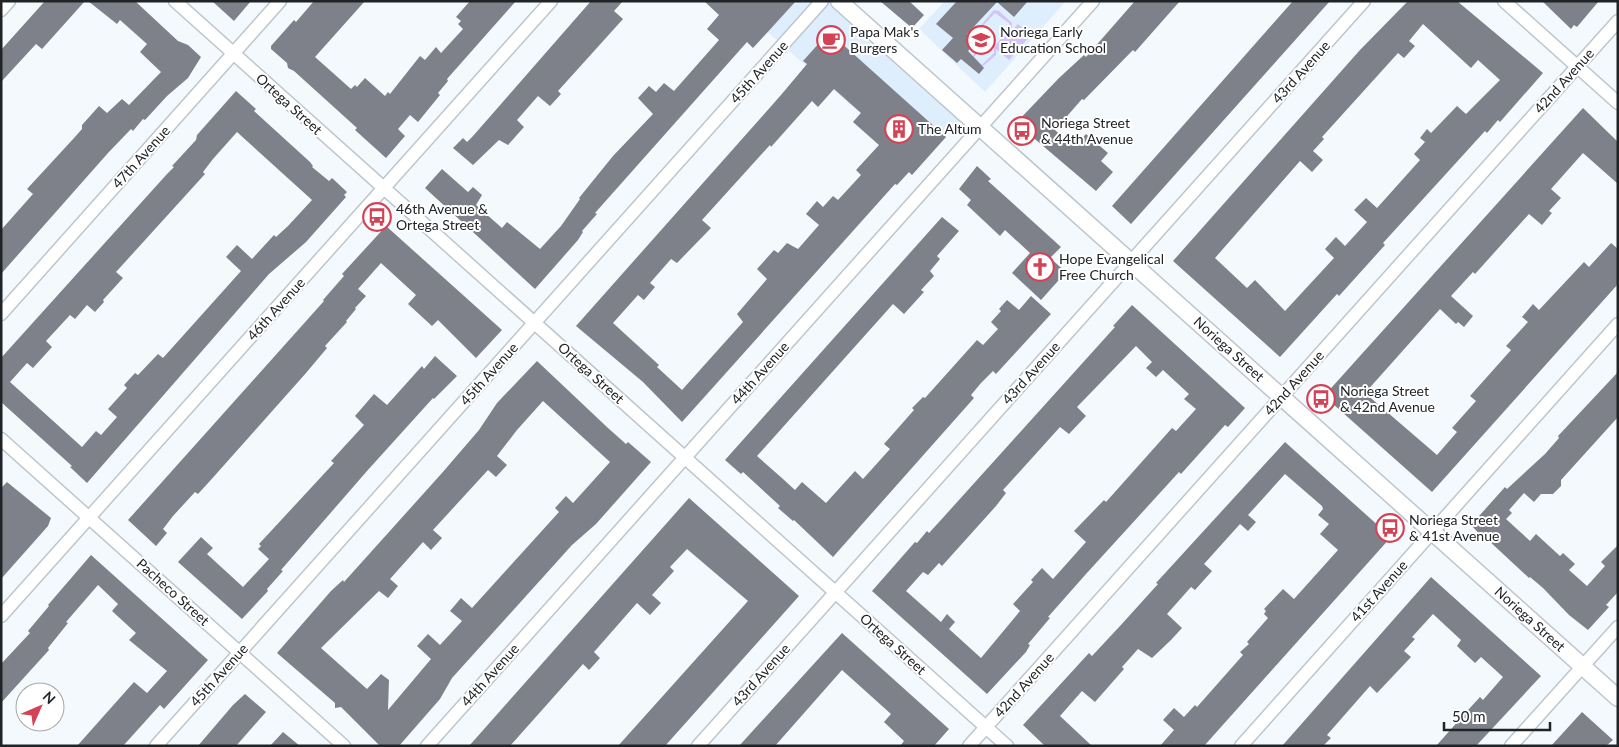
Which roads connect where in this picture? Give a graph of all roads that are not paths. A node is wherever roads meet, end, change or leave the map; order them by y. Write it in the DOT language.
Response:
graph roads {
  1 [pos="10,1"];
  2 [pos="175,1"];
  3 [pos="280,1"];
  4 [pos="552,1"];
  5 [pos="822,1"];
  6 [pos="840,1"];
  7 [pos="1093,1"];
  8 [pos="1364,1"];
  9 [pos="1504,1"];
  10 [pos="1,10"];
  11 [pos="1618,21"];
  12 [pos="234,54"];
  13 [pos="1577,66"];
  14 [pos="1618,103"];
  15 [pos="980,127"];
  16 [pos="384,188"];
  17 [pos="1131,262"];
  18 [pos="1,314"];
  19 [pos="535,323"];
  20 [pos="1618,324"];
  21 [pos="1282,397"];
  22 [pos="1,439"];
  23 [pos="685,457"];
  24 [pos="90,518"];
  25 [pos="1432,532"];
  26 [pos="836,592"];
  27 [pos="1,616"];
  28 [pos="1618,627"];
  29 [pos="240,652"];
  30 [pos="1582,666"];
  31 [pos="1618,698"];
  32 [pos="986,727"];
  33 [pos="156,746"];
  34 [pos="344,746"];
  35 [pos="427,746"];
  36 [pos="698,746"];
  37 [pos="970,746"];
  38 [pos="1007,746"];
  39 [pos="1241,746"];
  40 [pos="1511,746"];
  1 -- 10 [label="street"];
  2 -- 12 [label="street, Ortega Street"];
  3 -- 12 [label="street, 47th Avenue"];
  4 -- 16 [label="street, 46th Avenue"];
  5 -- 19 [label="street, 45th Avenue"];
  6 -- 15 [label="street, Noriega Street"];
  7 -- 15 [label="street, 44th Avenue"];
  8 -- 17 [label="street, 43rd Avenue"];
  9 -- 13 [label="street"];
  11 -- 13 [label="street, 42nd Avenue"];
  12 -- 16 [label="street, Ortega Street"];
  12 -- 18 [label="street, 47th Avenue"];
  13 -- 14 [label="street"];
  13 -- 21 [label="street, 42nd Avenue"];
  15 -- 17 [label="street, Noriega Street"];
  15 -- 23 [label="street, 44th Avenue"];
  16 -- 19 [label="street, Ortega Street"];
  16 -- 24 [label="street, 46th Avenue"];
  17 -- 21 [label="street, Noriega Street"];
  17 -- 26 [label="street, 43rd Avenue"];
  19 -- 23 [label="street, Ortega Street"];
  19 -- 29 [label="street, 45th Avenue"];
  20 -- 25 [label="street, 41st Avenue"];
  21 -- 25 [label="street, Noriega Street"];
  21 -- 32 [label="street, 42nd Avenue"];
  22 -- 24 [label="street, Pacheco Street"];
  23 -- 26 [label="street, Ortega Street"];
  23 -- 35 [label="street, 44th Avenue"];
  24 -- 27 [label="street, 46th Avenue"];
  24 -- 29 [label="street, Pacheco Street"];
  25 -- 30 [label="street, Noriega Street"];
  25 -- 39 [label="street, 41st Avenue"];
  26 -- 32 [label="street, Ortega Street"];
  26 -- 36 [label="street, 43rd Avenue"];
  28 -- 30 [label="street"];
  29 -- 33 [label="street, 45th Avenue"];
  29 -- 34 [label="street, Pacheco Street"];
  30 -- 31 [label="street, Noriega Street"];
  30 -- 40 [label="street"];
  32 -- 37 [label="street, 42nd Avenue"];
  32 -- 38 [label="street, Ortega Street"];
}
